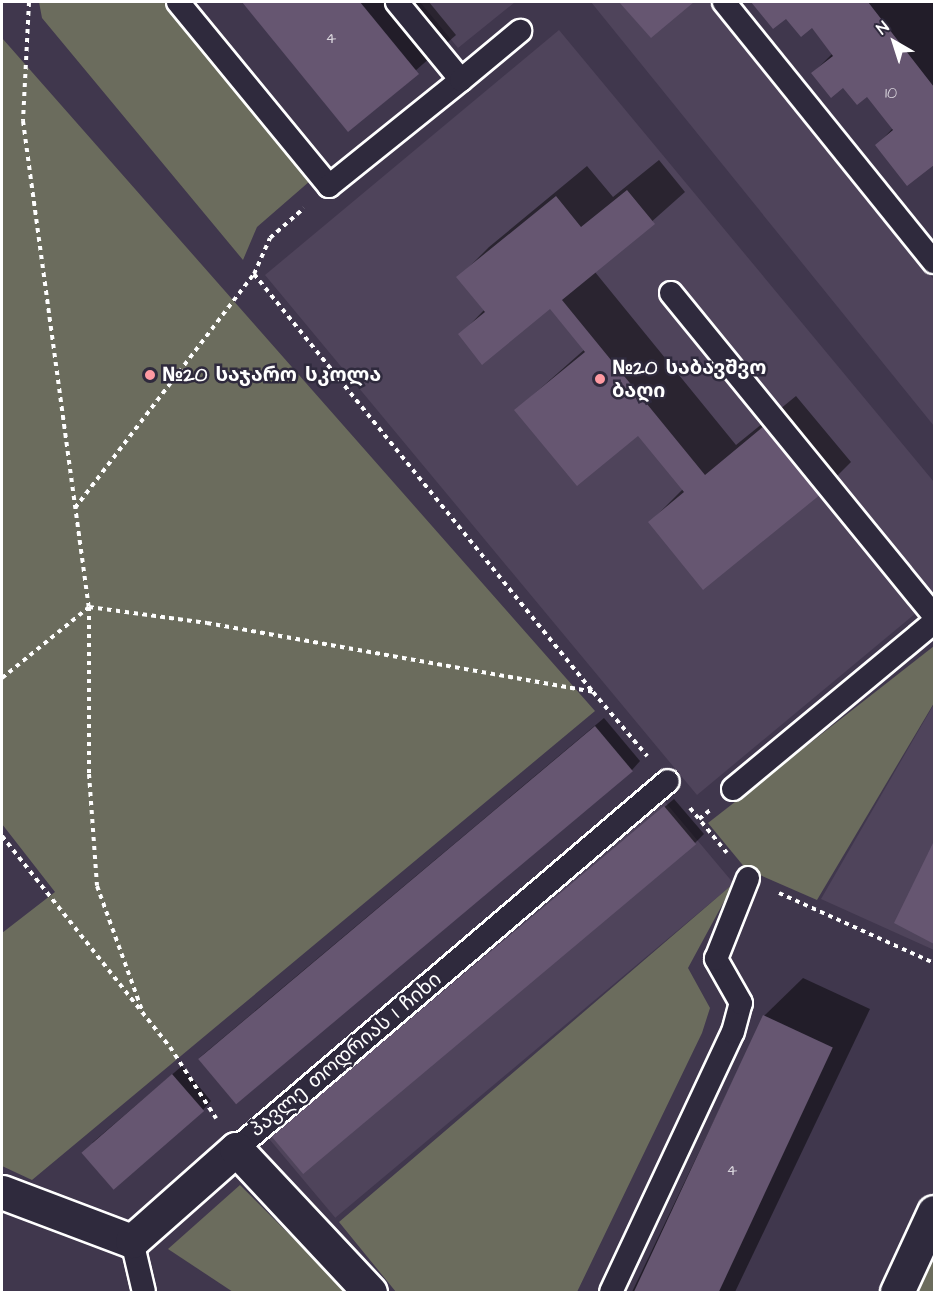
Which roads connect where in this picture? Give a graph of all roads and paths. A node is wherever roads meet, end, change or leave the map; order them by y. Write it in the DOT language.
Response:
graph roads {
  1 [pos="29,2"];
  2 [pos="178,2"];
  3 [pos="398,2"];
  4 [pos="724,2"];
  5 [pos="520,31"];
  6 [pos="461,80"];
  7 [pos="329,186"];
  8 [pos="934,262"];
  9 [pos="255,274"];
  10 [pos="670,293"];
  11 [pos="74,508"];
  12 [pos="89,607"];
  13 [pos="934,616"];
  14 [pos="934,622"];
  15 [pos="2,678"];
  16 [pos="593,692"];
  17 [pos="668,781"];
  18 [pos="733,789"];
  19 [pos="2,836"];
  20 [pos="748,878"];
  21 [pos="934,963"];
  22 [pos="143,1013"];
  23 [pos="236,1149"];
  24 [pos="2,1192"];
  25 [pos="934,1212"];
  26 [pos="132,1241"];
  27 [pos="144,1293"];
  28 [pos="370,1293"];
  29 [pos="611,1293"];
  30 [pos="897,1293"];
  1 -- 11 [label="path"];
  2 -- 7 [label="lane"];
  3 -- 6 [label="lane"];
  4 -- 8 [label="lane"];
  5 -- 6 [label="lane"];
  6 -- 7 [label="lane"];
  7 -- 9 [label="path"];
  9 -- 11 [label="path"];
  9 -- 16 [label="path"];
  10 -- 13 [label="lane"];
  11 -- 12 [label="path"];
  12 -- 15 [label="path"];
  12 -- 16 [label="path"];
  12 -- 22 [label="path"];
  14 -- 18 [label="lane"];
  16 -- 17 [label="path"];
  17 -- 20 [label="path"];
  17 -- 23 [label="lane, პავლე თოდრიას I ჩიხი"];
  19 -- 22 [label="path"];
  20 -- 21 [label="path"];
  20 -- 29 [label="lane"];
  22 -- 23 [label="path"];
  23 -- 26 [label="street, პავლე თოდრიას I ჩიხი"];
  23 -- 28 [label="street"];
  24 -- 26 [label="street"];
  25 -- 30 [label="street"];
  26 -- 27 [label="lane"];
}
